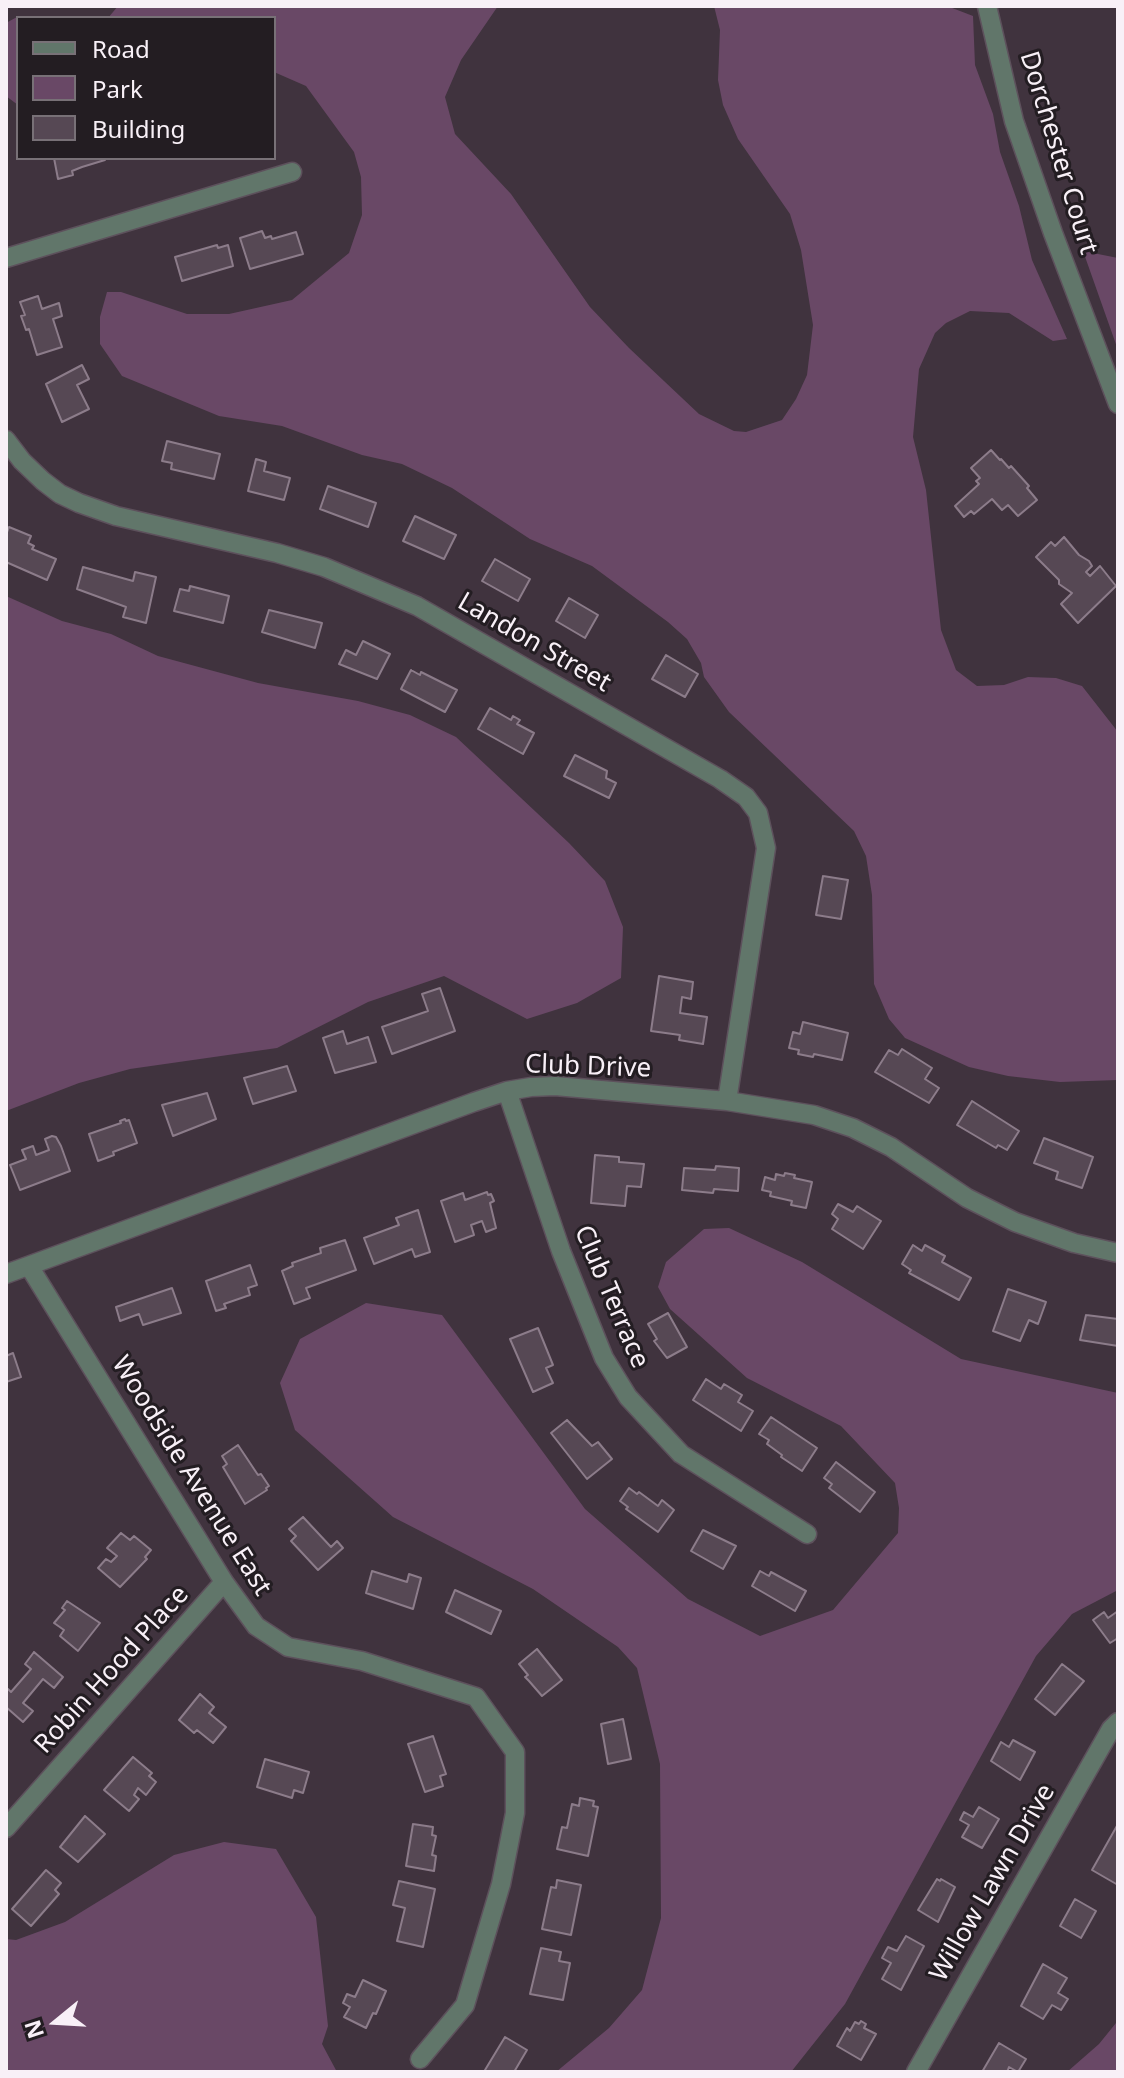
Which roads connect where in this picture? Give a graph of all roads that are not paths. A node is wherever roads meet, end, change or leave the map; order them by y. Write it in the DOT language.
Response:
graph roads {
  1 [pos="987,6"];
  2 [pos="292,172"];
  3 [pos="6,258"];
  4 [pos="1118,404"];
  5 [pos="6,440"];
  6 [pos="507,1091"];
  7 [pos="727,1101"];
  8 [pos="1118,1253"];
  9 [pos="29,1266"];
  10 [pos="6,1274"];
  11 [pos="807,1534"];
  12 [pos="224,1582"];
  13 [pos="1118,1722"];
  14 [pos="6,1828"];
  15 [pos="420,2059"];
  16 [pos="916,2072"];
  1 -- 4 [label="street, Dorchester Court"];
  2 -- 3 [label="street"];
  5 -- 7 [label="street, Landon Street"];
  6 -- 7 [label="street, Club Drive"];
  6 -- 9 [label="street, Club Drive"];
  6 -- 11 [label="street, Club Terrace"];
  7 -- 8 [label="street, Club Drive"];
  9 -- 10 [label="street, Club Drive"];
  9 -- 12 [label="street, Woodside Avenue East"];
  12 -- 14 [label="street, Robin Hood Place"];
  12 -- 15 [label="street, Woodside Avenue East"];
  13 -- 16 [label="street, Willow Lawn Drive"];
}
